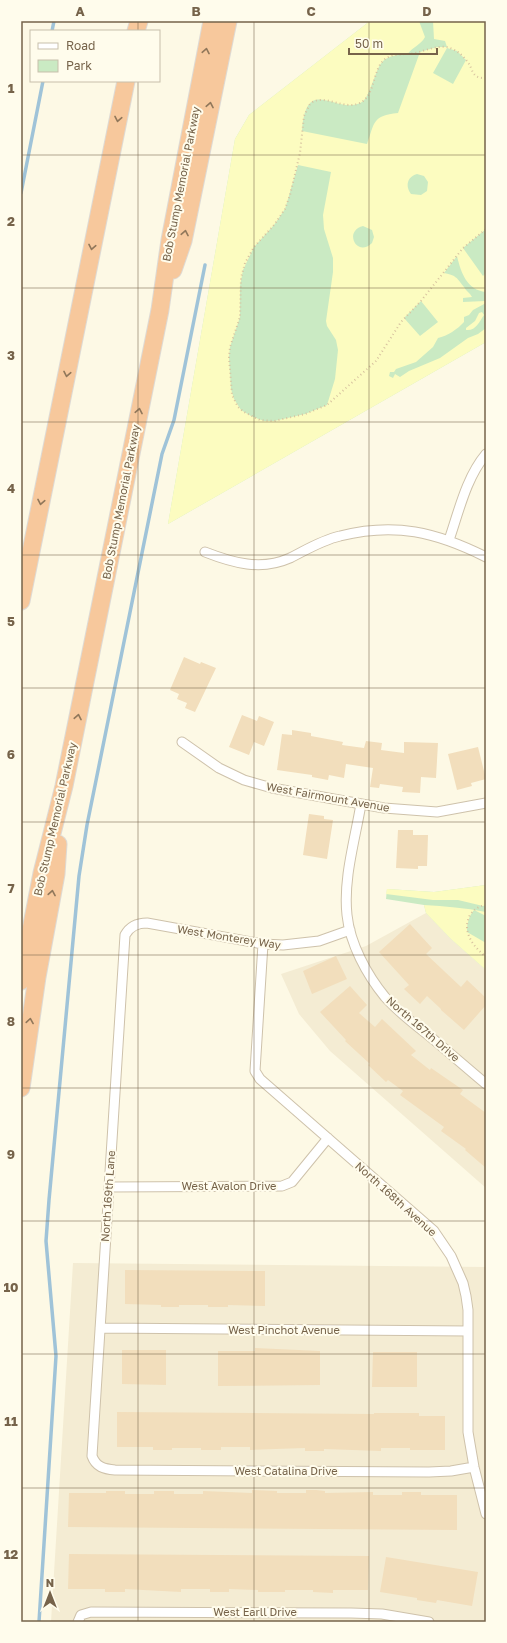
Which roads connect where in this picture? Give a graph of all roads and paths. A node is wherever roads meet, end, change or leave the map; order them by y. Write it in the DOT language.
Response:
graph roads {
  1 [pos="212,21"];
  2 [pos="228,21"];
  3 [pos="486,78"];
  4 [pos="126,82"];
  5 [pos="486,229"];
  6 [pos="160,310"];
  7 [pos="486,454"];
  8 [pos="449,540"];
  9 [pos="205,552"];
  10 [pos="486,557"];
  11 [pos="21,601"];
  12 [pos="182,742"];
  13 [pos="62,796"];
  14 [pos="486,803"];
  15 [pos="361,804"];
  16 [pos="486,905"];
  17 [pos="131,927"];
  18 [pos="350,930"];
  19 [pos="263,944"];
  20 [pos="486,957"];
  21 [pos="21,981"];
  22 [pos="486,1084"];
  23 [pos="21,1088"];
  24 [pos="328,1138"];
  25 [pos="108,1187"];
  26 [pos="100,1328"];
  27 [pos="468,1331"];
  28 [pos="98,1465"];
  29 [pos="474,1467"];
  30 [pos="486,1514"];
  31 [pos="80,1619"];
  32 [pos="429,1622"];
  6 -- 1 [label="highway, Bob Stump Memorial Parkway, one-way"];
  6 -- 2 [label="highway, one-way"];
  3 -- 5 [label="path"];
  4 -- 11 [label="highway, one-way"];
  13 -- 6 [label="highway, Bob Stump Memorial Parkway, one-way"];
  7 -- 8 [label="street"];
  8 -- 9 [label="street"];
  8 -- 10 [label="street"];
  12 -- 15 [label="street, West Fairmount Avenue"];
  13 -- 21 [label="highway, Bob Stump Memorial Parkway"];
  23 -- 13 [label="highway, one-way"];
  14 -- 15 [label="street, West Fairmount Avenue"];
  15 -- 18 [label="street, North 167th Drive"];
  16 -- 20 [label="path"];
  17 -- 19 [label="street, West Monterey Way"];
  17 -- 25 [label="street, North 169th Lane"];
  18 -- 19 [label="street, West Monterey Way"];
  18 -- 22 [label="street, North 167th Drive"];
  19 -- 24 [label="street, North 168th Avenue"];
  24 -- 25 [label="street, West Avalon Drive"];
  24 -- 27 [label="street, North 168th Avenue"];
  25 -- 26 [label="street, North 169th Lane"];
  26 -- 27 [label="street, West Pinchot Avenue"];
  26 -- 28 [label="street, North 169th Lane"];
  27 -- 29 [label="street, North 168th Avenue"];
  28 -- 29 [label="street, West Catalina Drive"];
  29 -- 30 [label="street, North 168th Avenue"];
  31 -- 32 [label="street, West Earll Drive"];
}
